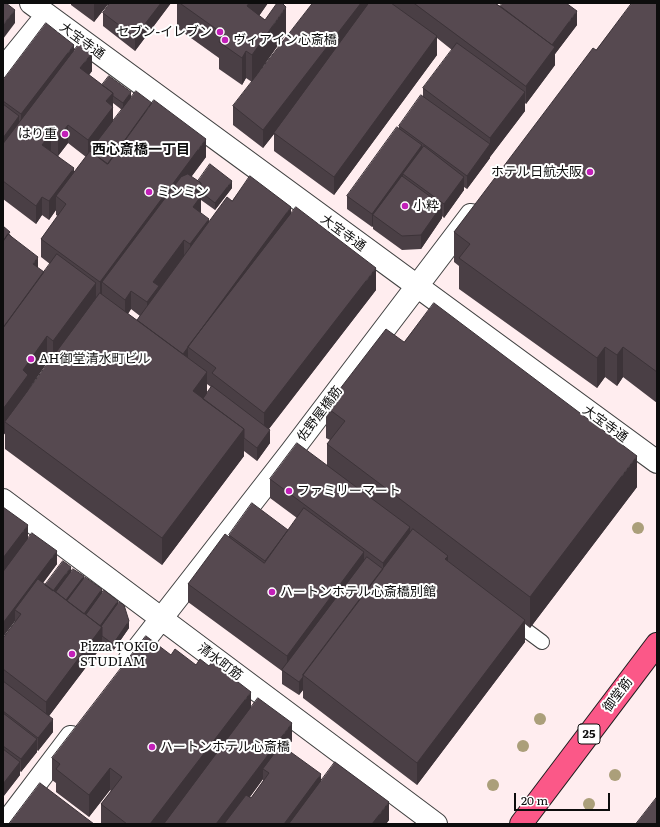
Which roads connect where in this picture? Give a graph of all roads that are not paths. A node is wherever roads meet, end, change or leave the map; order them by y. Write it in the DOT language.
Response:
graph roads {
  1 [pos="39,9"];
  2 [pos="3,69"];
  3 [pos="484,199"];
  4 [pos="417,287"];
  5 [pos="657,462"];
  6 [pos="3,500"];
  7 [pos="498,609"];
  8 [pos="161,618"];
  9 [pos="542,642"];
  10 [pos="657,644"];
  11 [pos="118,674"];
  12 [pos="81,724"];
  13 [pos="5,824"];
  14 [pos="436,824"];
  15 [pos="521,824"];
  1 -- 2 [label="street"];
  1 -- 4 [label="street, 大宝寺通"];
  3 -- 4 [label="street, 佐野屋橋筋"];
  4 -- 5 [label="street, 大宝寺通"];
  4 -- 8 [label="street, 佐野屋橋筋"];
  6 -- 8 [label="street, 清水町筋"];
  7 -- 9 [label="lane"];
  8 -- 11 [label="street, 佐野屋橋筋"];
  8 -- 14 [label="street, 清水町筋"];
  10 -- 15 [label="highway, 御堂筋 / 25"];
  12 -- 13 [label="street"];
}
